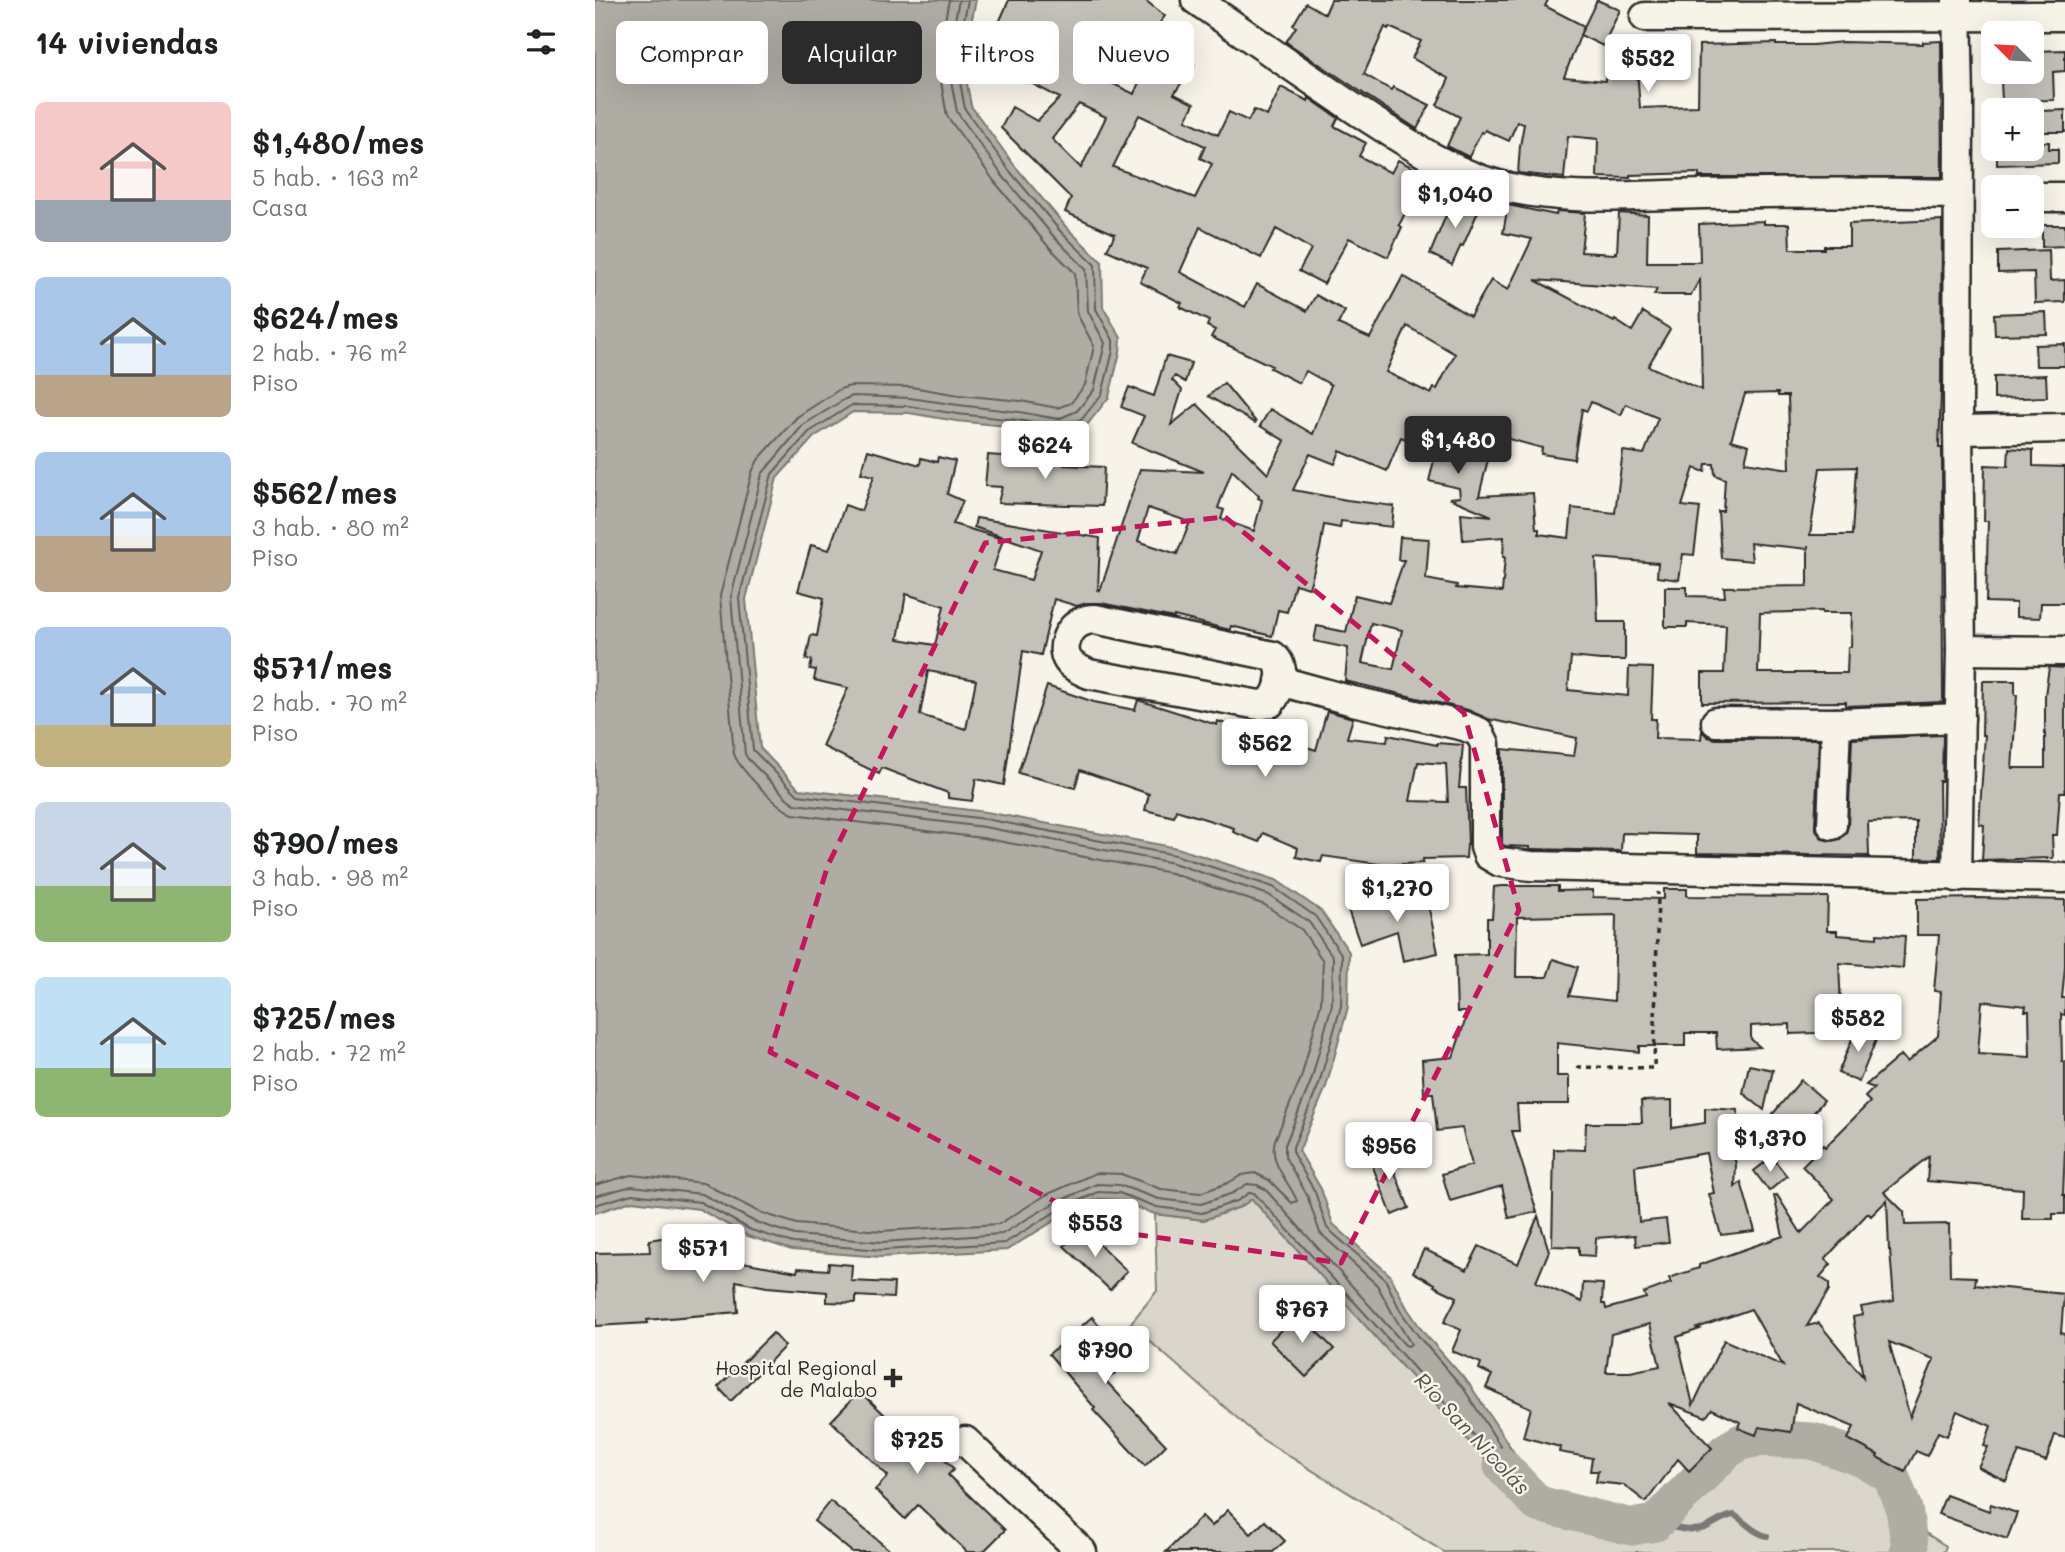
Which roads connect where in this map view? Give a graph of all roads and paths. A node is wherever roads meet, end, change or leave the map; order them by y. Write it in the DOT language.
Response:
graph roads {
  1 [pos="1196,0"];
  2 [pos="1957,7"];
  3 [pos="2065,16"];
  4 [pos="1645,17"];
  5 [pos="1957,194"];
  6 [pos="2044,197"];
  7 [pos="2065,197"];
  8 [pos="2065,428"];
  9 [pos="1958,430"];
  10 [pos="1961,650"];
  11 [pos="2065,651"];
  12 [pos="1280,681"];
  13 [pos="1960,718"];
  14 [pos="1716,722"];
  15 [pos="1836,723"];
  16 [pos="1832,825"];
  17 [pos="1659,869"];
  18 [pos="1957,877"];
  19 [pos="2065,878"];
  20 [pos="1577,1067"];
  21 [pos="965,1441"];
  22 [pos="1081,1552"];
  1 -- 5 [label="street"];
  2 -- 3 [label="street"];
  2 -- 4 [label="street"];
  2 -- 5 [label="street"];
  5 -- 9 [label="street"];
  6 -- 7 [label="street"];
  8 -- 9 [label="street"];
  9 -- 10 [label="street"];
  10 -- 11 [label="street"];
  10 -- 13 [label="street"];
  12 -- 12 [label="street"];
  12 -- 17 [label="street"];
  13 -- 15 [label="street"];
  13 -- 18 [label="street"];
  14 -- 15 [label="street"];
  15 -- 16 [label="street"];
  17 -- 18 [label="street"];
  17 -- 20 [label="path"];
  18 -- 19 [label="street"];
  21 -- 22 [label="street"];
}
